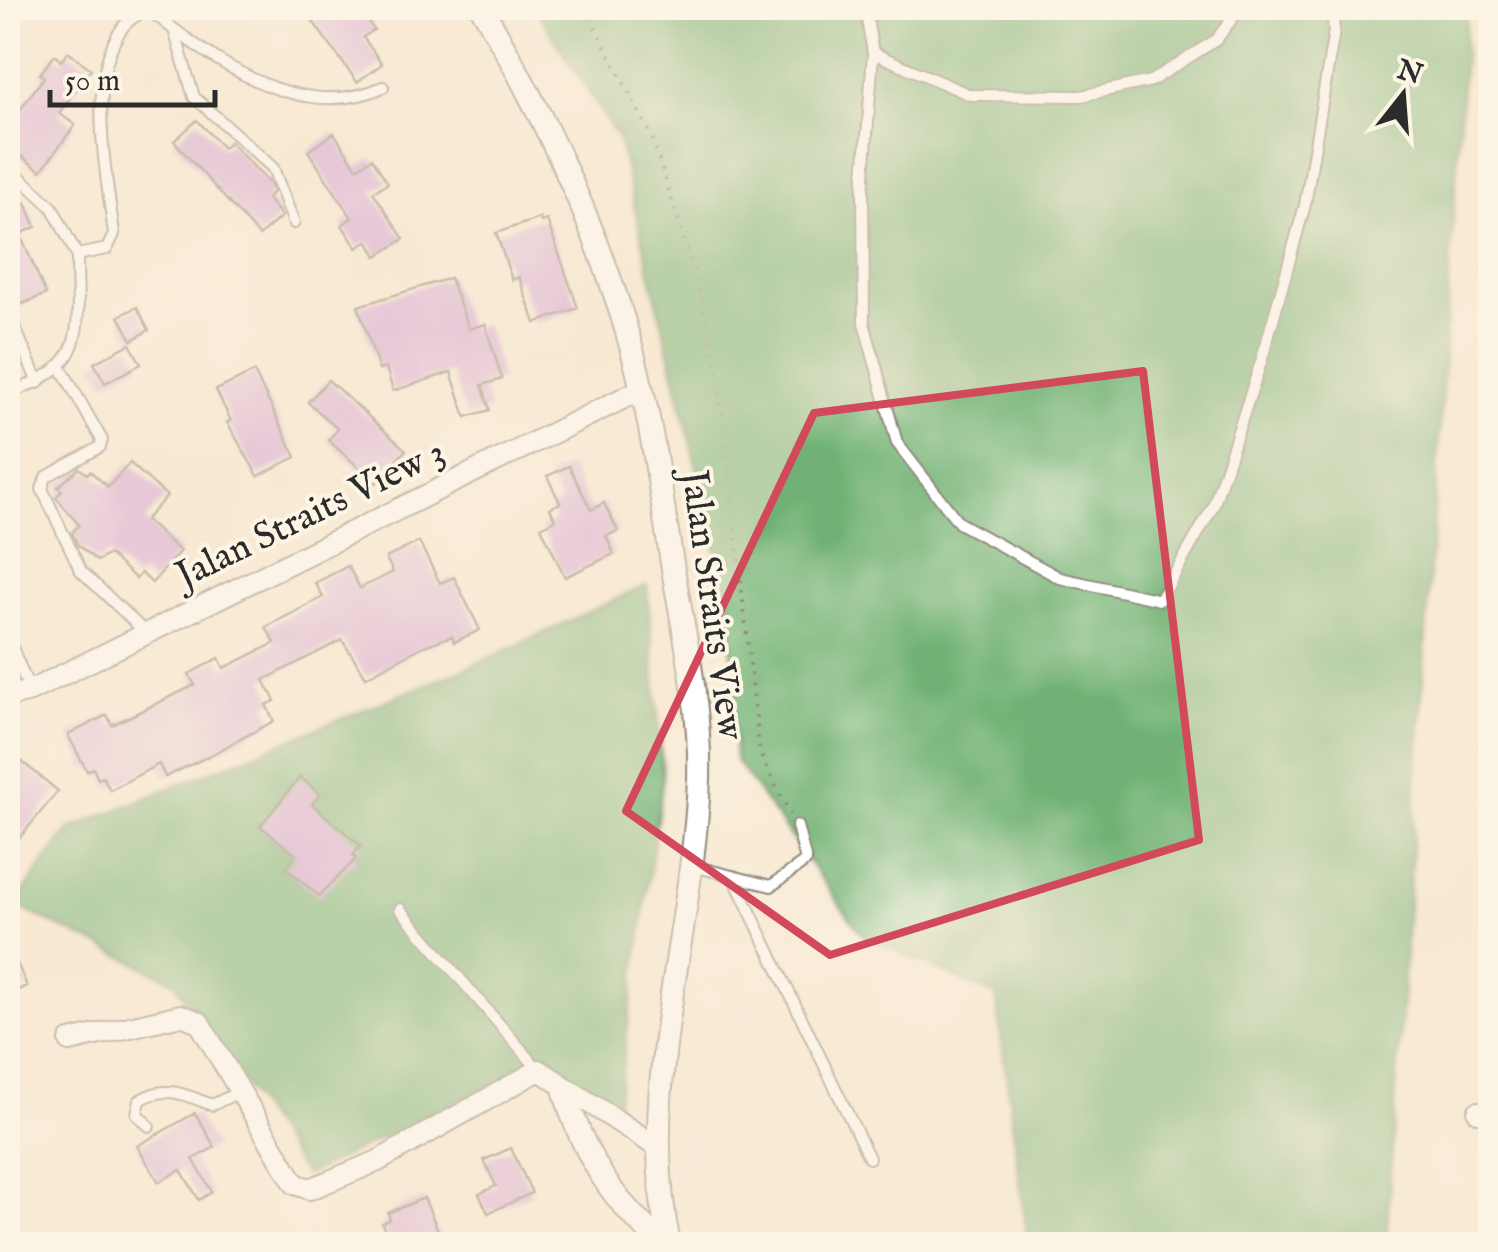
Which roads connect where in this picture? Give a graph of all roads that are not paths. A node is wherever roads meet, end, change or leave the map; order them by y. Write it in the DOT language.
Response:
graph roads {
  1 [pos="482,8"];
  2 [pos="864,8"];
  3 [pos="1240,8"];
  4 [pos="1332,8"];
  5 [pos="174,29"];
  6 [pos="873,52"];
  7 [pos="382,87"];
  8 [pos="22,179"];
  9 [pos="294,223"];
  10 [pos="78,255"];
  11 [pos="8,311"];
  12 [pos="62,368"];
  13 [pos="38,382"];
  14 [pos="642,390"];
  15 [pos="8,393"];
  16 [pos="147,633"];
  17 [pos="8,638"];
  18 [pos="30,691"];
  19 [pos="8,697"];
  20 [pos="798,826"];
  21 [pos="693,866"];
  22 [pos="733,876"];
  23 [pos="400,909"];
  24 [pos="70,1041"];
  25 [pos="538,1070"];
  26 [pos="564,1090"];
  27 [pos="242,1091"];
  28 [pos="149,1126"];
  29 [pos="657,1147"];
  30 [pos="869,1158"];
  31 [pos="667,1244"];
  1 -- 14 [label="street, Jalan Straits View"];
  2 -- 6 [label="lane"];
  3 -- 6 [label="lane"];
  4 -- 6 [label="lane"];
  5 -- 7 [label="lane"];
  5 -- 9 [label="lane"];
  5 -- 10 [label="lane"];
  8 -- 10 [label="lane"];
  10 -- 12 [label="lane"];
  11 -- 13 [label="lane"];
  12 -- 13 [label="lane"];
  12 -- 16 [label="lane"];
  13 -- 15 [label="lane"];
  14 -- 16 [label="street, Jalan Straits View 3"];
  14 -- 21 [label="street, Jalan Straits View"];
  16 -- 18 [label="street, Jalan Straits View 3"];
  17 -- 18 [label="lane"];
  18 -- 19 [label="street, Jalan Straits View 3"];
  20 -- 22 [label="lane"];
  21 -- 22 [label="lane"];
  21 -- 29 [label="street, Jalan Straits View"];
  22 -- 30 [label="lane"];
  23 -- 25 [label="lane"];
  24 -- 27 [label="street"];
  25 -- 26 [label="street"];
  25 -- 27 [label="street"];
  26 -- 29 [label="street"];
  26 -- 31 [label="street"];
  27 -- 28 [label="lane"];
  29 -- 31 [label="street, Jalan Straits View"];
}
